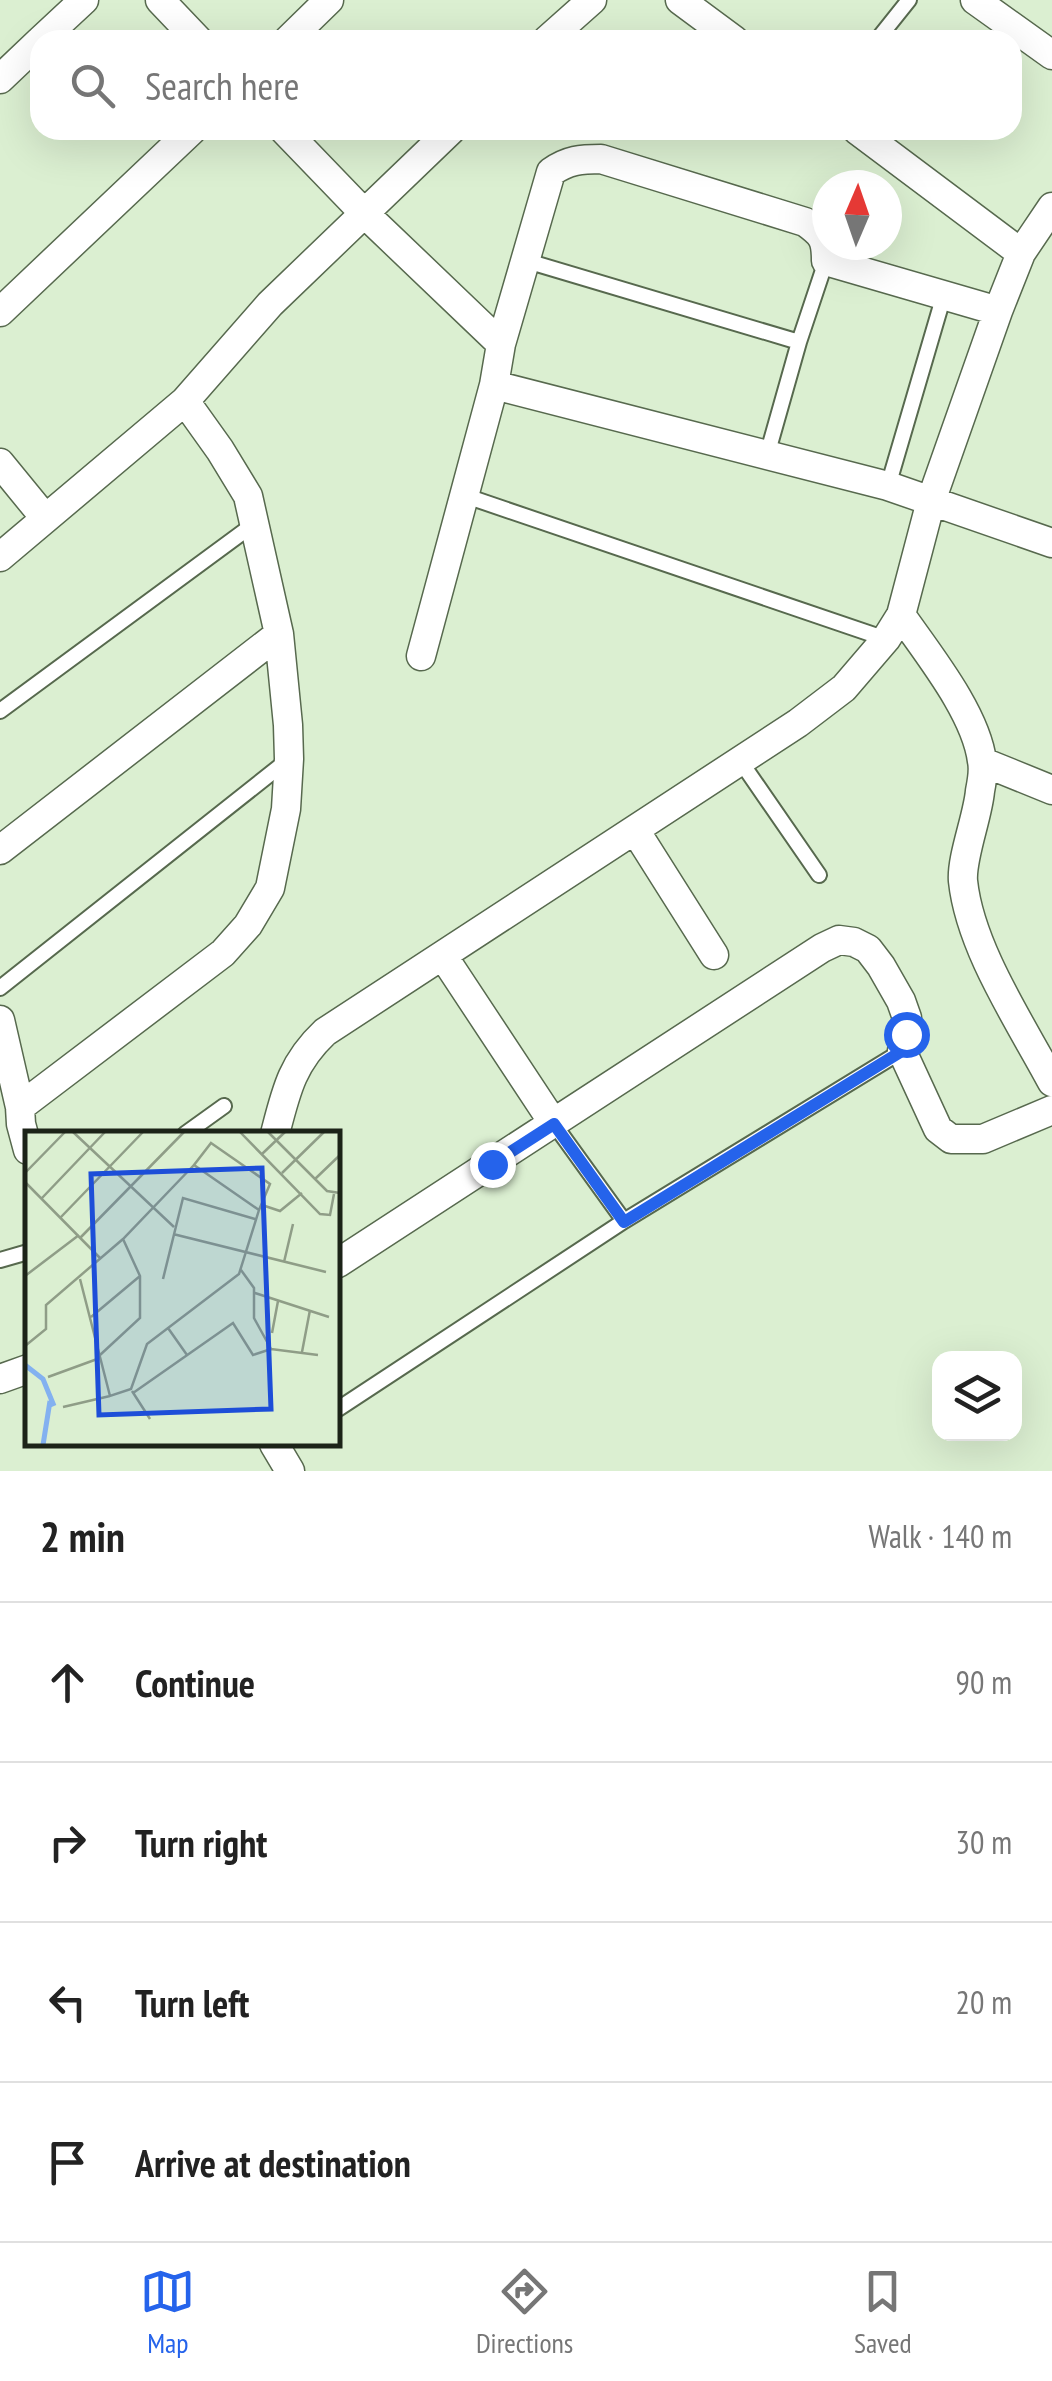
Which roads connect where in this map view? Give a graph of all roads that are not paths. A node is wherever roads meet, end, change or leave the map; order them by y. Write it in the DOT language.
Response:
graph roads {
  1 [pos="84,0"];
  2 [pos="160,0"];
  3 [pos="329,0"];
  4 [pos="592,0"];
  5 [pos="680,0"];
  6 [pos="910,0"];
  7 [pos="975,0"];
  8 [pos="52,30"];
  9 [pos="188,30"];
  10 [pos="298,30"];
  11 [pos="558,30"];
  12 [pos="720,30"];
  13 [pos="884,30"];
  14 [pos="1017,30"];
  15 [pos="1022,34"];
  16 [pos="30,50"];
  17 [pos="1052,55"];
  18 [pos="0,78"];
  19 [pos="181,140"];
  20 [pos="294,140"];
  21 [pos="440,140"];
  22 [pos="869,140"];
  23 [pos="364,212"];
  24 [pos="1048,221"];
  25 [pos="1020,253"];
  26 [pos="527,261"];
  27 [pos="826,262"];
  28 [pos="944,296"];
  29 [pos="998,310"];
  30 [pos="0,312"];
  31 [pos="800,342"];
  32 [pos="501,344"];
  33 [pos="494,385"];
  34 [pos="185,401"];
  35 [pos="767,455"];
  36 [pos="0,463"];
  37 [pos="888,486"];
  38 [pos="463,495"];
  39 [pos="930,500"];
  40 [pos="45,518"];
  41 [pos="254,524"];
  42 [pos="1052,543"];
  43 [pos="0,557"];
  44 [pos="901,615"];
  45 [pos="279,634"];
  46 [pos="886,639"];
  47 [pos="422,656"];
  48 [pos="0,711"];
  49 [pos="289,759"];
  50 [pos="741,762"];
  51 [pos="983,762"];
  52 [pos="1052,790"];
  53 [pos="635,830"];
  54 [pos="0,850"];
  55 [pos="819,875"];
  56 [pos="714,955"];
  57 [pos="443,956"];
  58 [pos="0,988"];
  59 [pos="0,1020"];
  60 [pos="902,1051"];
  61 [pos="1052,1082"];
  62 [pos="224,1106"];
  63 [pos="1052,1110"];
  64 [pos="554,1124"];
  65 [pos="17,1128"];
  66 [pos="190,1131"];
  67 [pos="276,1131"];
  68 [pos="624,1222"];
  69 [pos="25,1253"];
  70 [pos="0,1260"];
  71 [pos="340,1263"];
  72 [pos="25,1371"];
  73 [pos="0,1378"];
  74 [pos="340,1408"];
  1 -- 8 [label="street"];
  2 -- 9 [label="street"];
  3 -- 10 [label="street"];
  4 -- 11 [label="street"];
  5 -- 12 [label="street"];
  6 -- 13 [label="lane"];
  7 -- 14 [label="street"];
  15 -- 17 [label="street"];
  16 -- 18 [label="street"];
  19 -- 30 [label="street"];
  20 -- 23 [label="street"];
  21 -- 23 [label="street"];
  22 -- 25 [label="street"];
  23 -- 32 [label="street"];
  23 -- 34 [label="street"];
  24 -- 25 [label="street"];
  25 -- 29 [label="street"];
  26 -- 27 [label="street"];
  26 -- 31 [label="lane"];
  26 -- 32 [label="street"];
  27 -- 28 [label="street"];
  27 -- 31 [label="lane"];
  28 -- 29 [label="street"];
  28 -- 37 [label="lane"];
  29 -- 39 [label="street"];
  31 -- 35 [label="lane"];
  32 -- 33 [label="street"];
  33 -- 35 [label="street"];
  33 -- 38 [label="street"];
  34 -- 40 [label="street"];
  34 -- 41 [label="street"];
  35 -- 37 [label="street"];
  36 -- 40 [label="street"];
  37 -- 39 [label="street"];
  38 -- 46 [label="lane"];
  38 -- 47 [label="street"];
  39 -- 42 [label="street"];
  39 -- 44 [label="street"];
  40 -- 43 [label="street"];
  41 -- 45 [label="street"];
  41 -- 48 [label="lane"];
  44 -- 46 [label="street"];
  44 -- 51 [label="street"];
  45 -- 49 [label="street"];
  45 -- 54 [label="street"];
  46 -- 50 [label="street"];
  49 -- 58 [label="lane"];
  49 -- 65 [label="street"];
  50 -- 53 [label="street"];
  50 -- 55 [label="lane"];
  51 -- 52 [label="street"];
  51 -- 61 [label="street"];
  53 -- 56 [label="street"];
  53 -- 57 [label="street"];
  57 -- 64 [label="street"];
  57 -- 67 [label="street"];
  59 -- 65 [label="street"];
  60 -- 63 [label="street"];
  60 -- 64 [label="street"];
  60 -- 68 [label="lane"];
  62 -- 66 [label="lane"];
  64 -- 68 [label="lane"];
  64 -- 71 [label="street"];
  68 -- 74 [label="lane"];
  69 -- 70 [label="lane"];
  72 -- 73 [label="street"];
}
